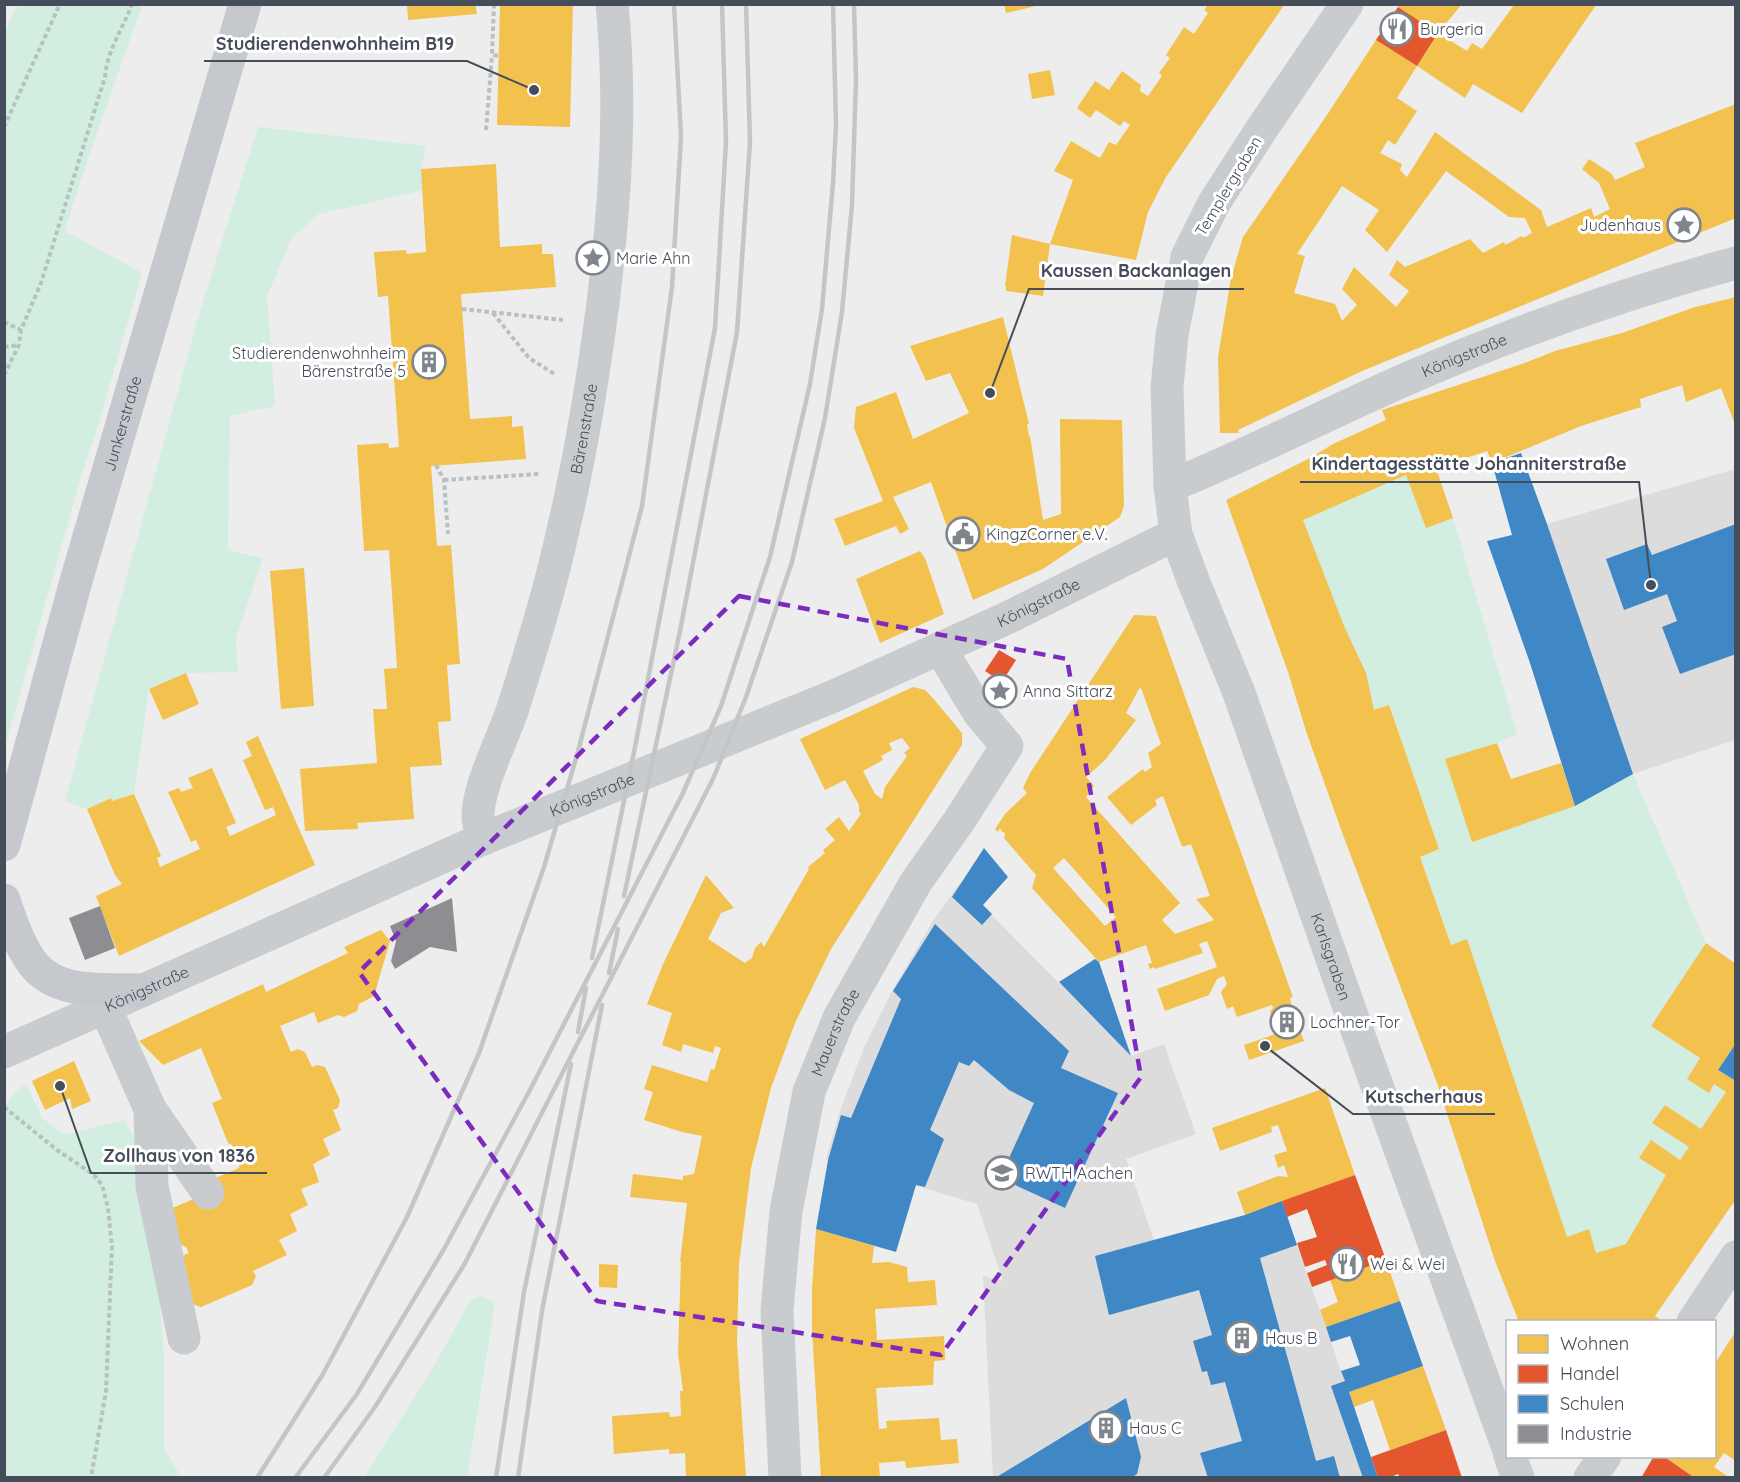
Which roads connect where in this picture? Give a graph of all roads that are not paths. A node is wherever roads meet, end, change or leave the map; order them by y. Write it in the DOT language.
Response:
graph roads {
  1 [pos="245,4"];
  2 [pos="612,4"];
  3 [pos="1347,4"];
  4 [pos="1736,263"];
  5 [pos="1170,486"];
  6 [pos="1176,534"];
  7 [pos="940,648"];
  8 [pos="483,839"];
  9 [pos="4,845"];
  10 [pos="4,900"];
  11 [pos="141,990"];
  12 [pos="105,1007"];
  13 [pos="4,1052"];
  14 [pos="150,1109"];
  15 [pos="208,1193"];
  16 [pos="1736,1257"];
  17 [pos="1694,1320"];
  18 [pos="184,1338"];
  19 [pos="1506,1442"];
  20 [pos="1511,1458"];
  21 [pos="1604,1458"];
  22 [pos="785,1478"];
  23 [pos="1518,1478"];
  24 [pos="1590,1478"];
  1 -- 9 [label="main road, Junkerstraße"];
  2 -- 8 [label="street, Bärenstraße"];
  3 -- 5 [label="street, Templergraben"];
  4 -- 5 [label="street, Königstraße"];
  5 -- 6 [label="street, Templergraben"];
  6 -- 7 [label="street, Königstraße"];
  6 -- 19 [label="street, Karlsgraben"];
  7 -- 8 [label="street, Königstraße"];
  7 -- 22 [label="street, Mauerstraße"];
  8 -- 11 [label="street, Königstraße"];
  10 -- 11 [label="main road"];
  11 -- 12 [label="street, Königstraße"];
  12 -- 13 [label="street, Königstraße"];
  12 -- 14 [label="street"];
  14 -- 15 [label="street"];
  14 -- 18 [label="street"];
  16 -- 17 [label="street"];
  20 -- 23 [label="street"];
  21 -- 24 [label="street"];
}
